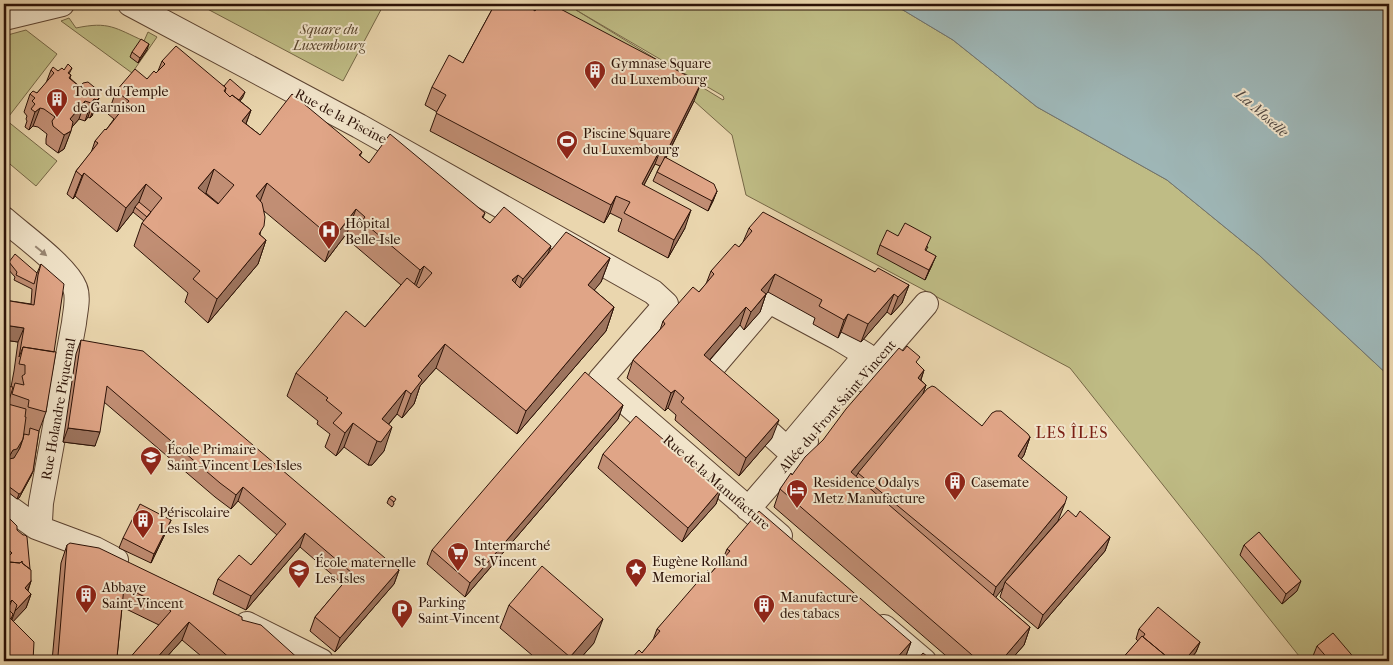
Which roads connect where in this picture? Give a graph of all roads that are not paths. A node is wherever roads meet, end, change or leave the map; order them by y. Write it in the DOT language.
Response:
graph roads {
  1 [pos="62,4"];
  2 [pos="130,4"];
  3 [pos="4,18"];
  4 [pos="4,220"];
  5 [pos="653,292"];
  6 [pos="926,304"];
  7 [pos="866,354"];
  8 [pos="4,504"];
  9 [pos="748,509"];
  10 [pos="36,527"];
  11 [pos="800,553"];
  12 [pos="138,571"];
  13 [pos="865,610"];
  14 [pos="225,613"];
  15 [pos="321,661"];
  16 [pos="924,661"];
  1 -- 3 [label="street"];
  2 -- 5 [label="street, Rue de la Piscine"];
  4 -- 10 [label="street, Rue Holandre Piquemal, one-way"];
  5 -- 9 [label="street, Rue de la Manufacture"];
  6 -- 9 [label="street, Allée du Front Saint-Vincent"];
  7 -- 7 [label="street"];
  8 -- 10 [label="street"];
  9 -- 11 [label="street, Rue de la Manufacture"];
  10 -- 12 [label="street"];
  13 -- 16 [label="street"];
  14 -- 15 [label="street"];
}
